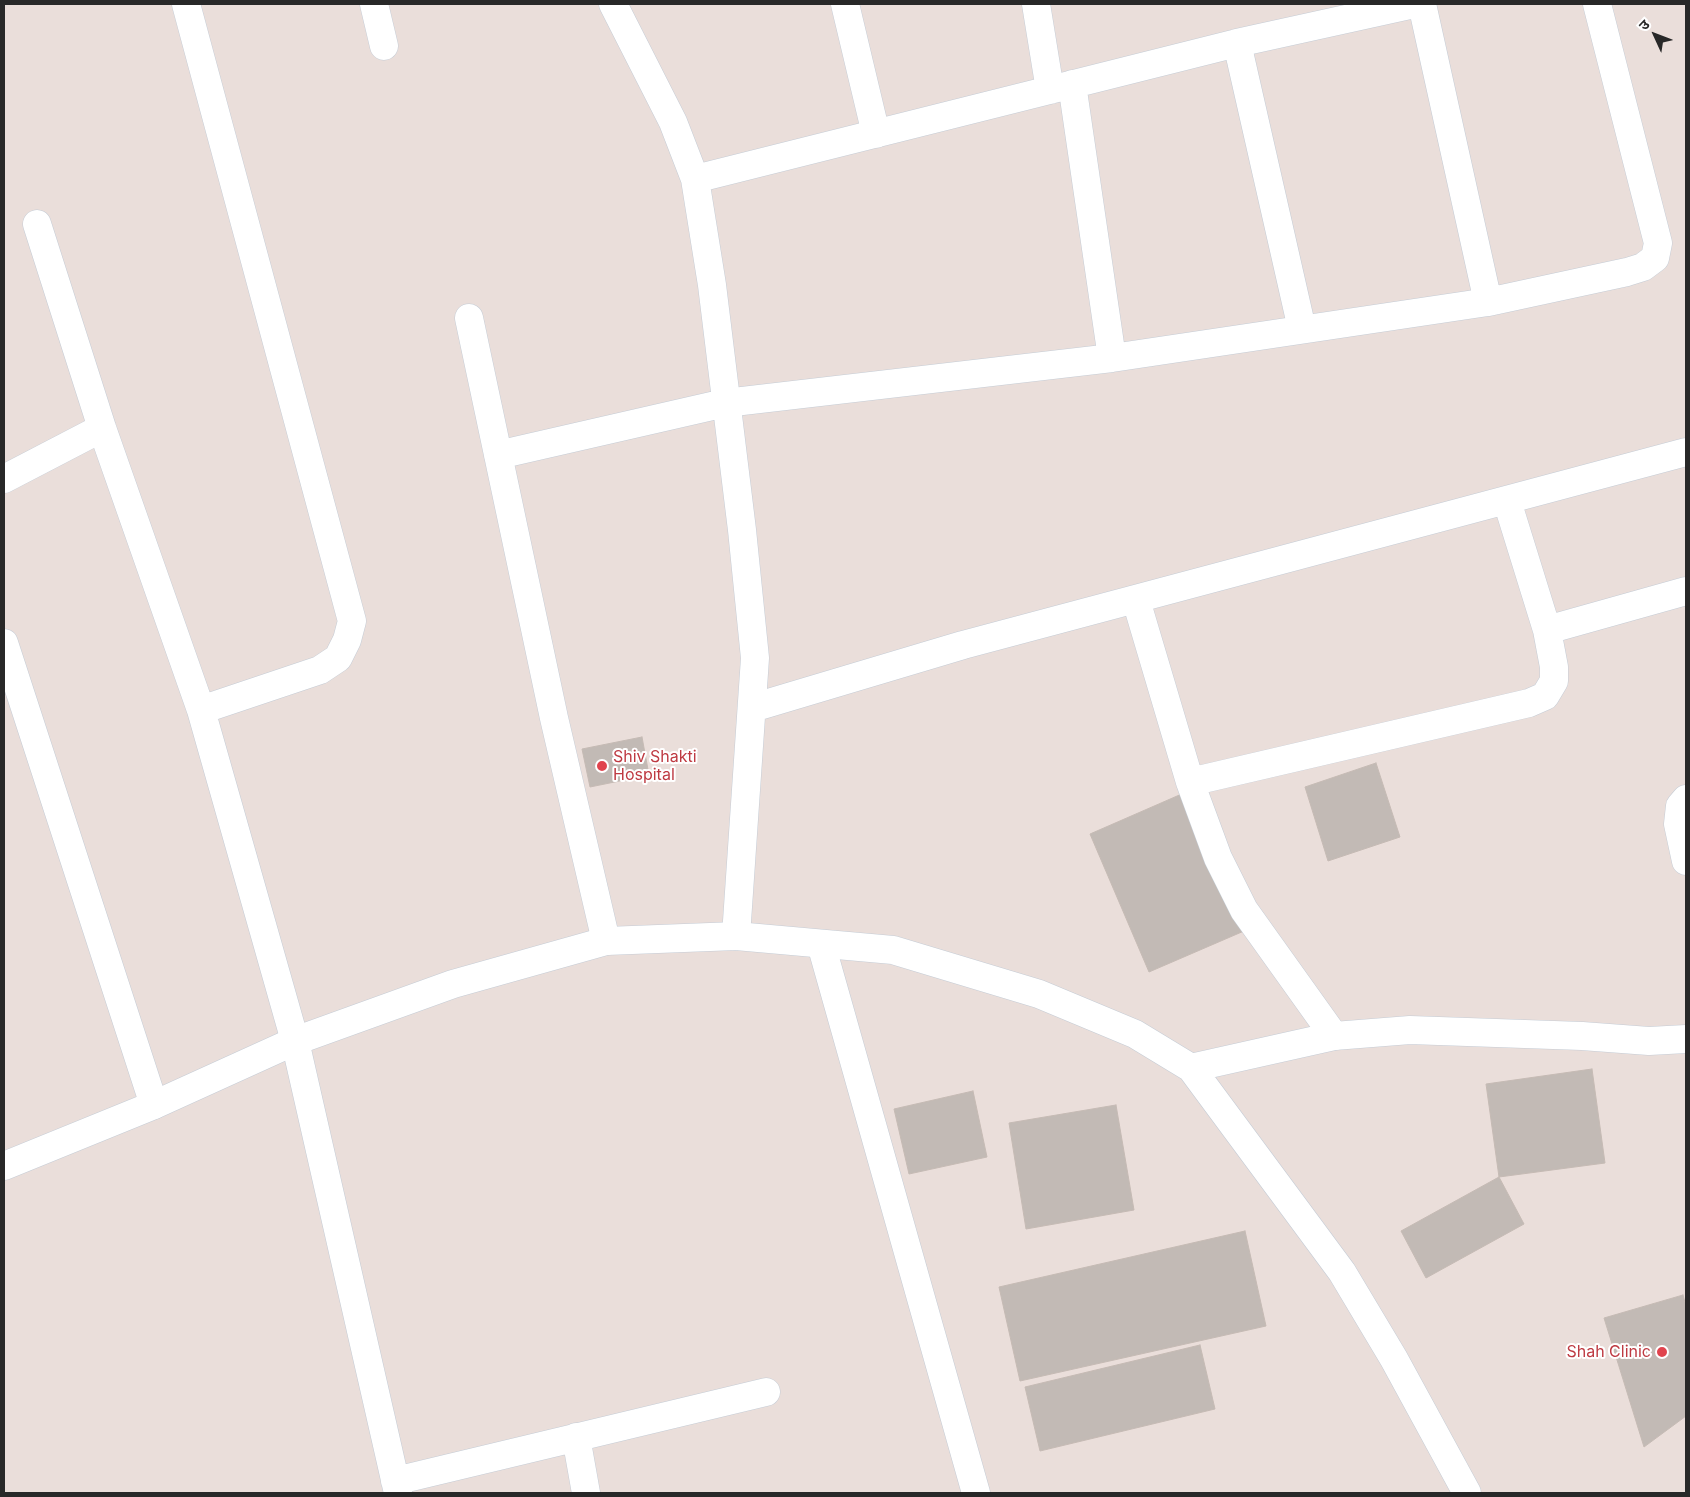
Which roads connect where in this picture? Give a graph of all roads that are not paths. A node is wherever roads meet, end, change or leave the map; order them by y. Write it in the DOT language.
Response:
graph roads {
  1 [pos="186,4"];
  2 [pos="374,4"];
  3 [pos="613,4"];
  4 [pos="845,4"];
  5 [pos="1036,4"];
  6 [pos="1414,4"];
  7 [pos="1422,4"];
  8 [pos="1597,4"];
  9 [pos="1238,43"];
  10 [pos="384,46"];
  11 [pos="1061,87"];
  12 [pos="876,134"];
  13 [pos="695,179"];
  14 [pos="37,224"];
  15 [pos="1488,302"];
  16 [pos="469,318"];
  17 [pos="1302,328"];
  18 [pos="1112,358"];
  19 [pos="725,403"];
  20 [pos="102,428"];
  21 [pos="1686,452"];
  22 [pos="498,455"];
  23 [pos="4,479"];
  24 [pos="1507,501"];
  25 [pos="1686,591"];
  26 [pos="1136,600"];
  27 [pos="1548,630"];
  28 [pos="4,643"];
  29 [pos="752,708"];
  30 [pos="202,710"];
  31 [pos="1190,782"];
  32 [pos="1686,799"];
  33 [pos="1686,861"];
  34 [pos="736,936"];
  35 [pos="606,941"];
  36 [pos="821,944"];
  37 [pos="1334,1036"];
  38 [pos="1686,1039"];
  39 [pos="295,1041"];
  40 [pos="1191,1068"];
  41 [pos="154,1105"];
  42 [pos="4,1166"];
  43 [pos="766,1392"];
  44 [pos="576,1437"];
  45 [pos="396,1487"];
  46 [pos="586,1493"];
  47 [pos="976,1493"];
  48 [pos="1467,1493"];
  1 -- 30 [label="street"];
  2 -- 10 [label="street"];
  3 -- 13 [label="street"];
  4 -- 12 [label="street"];
  5 -- 11 [label="street"];
  6 -- 9 [label="street"];
  7 -- 15 [label="street"];
  8 -- 15 [label="street"];
  9 -- 11 [label="street"];
  9 -- 17 [label="street"];
  11 -- 12 [label="street"];
  11 -- 18 [label="street"];
  12 -- 13 [label="street"];
  13 -- 19 [label="street"];
  14 -- 20 [label="street"];
  15 -- 17 [label="street"];
  16 -- 22 [label="street"];
  17 -- 18 [label="street"];
  18 -- 19 [label="street"];
  19 -- 22 [label="street"];
  19 -- 29 [label="street"];
  20 -- 23 [label="street"];
  20 -- 30 [label="street"];
  21 -- 24 [label="street"];
  22 -- 35 [label="street"];
  24 -- 26 [label="street"];
  24 -- 27 [label="street"];
  25 -- 27 [label="street"];
  26 -- 29 [label="street"];
  26 -- 31 [label="street"];
  27 -- 31 [label="street"];
  28 -- 41 [label="street"];
  29 -- 34 [label="street"];
  30 -- 39 [label="street"];
  31 -- 37 [label="street"];
  32 -- 33 [label="street"];
  34 -- 35 [label="street"];
  34 -- 36 [label="street"];
  35 -- 39 [label="street"];
  36 -- 40 [label="street"];
  36 -- 47 [label="street"];
  37 -- 38 [label="street"];
  37 -- 40 [label="street"];
  39 -- 41 [label="street"];
  39 -- 45 [label="street"];
  40 -- 48 [label="street"];
  41 -- 42 [label="street"];
  43 -- 44 [label="street"];
  44 -- 45 [label="street"];
  44 -- 46 [label="street"];
}
